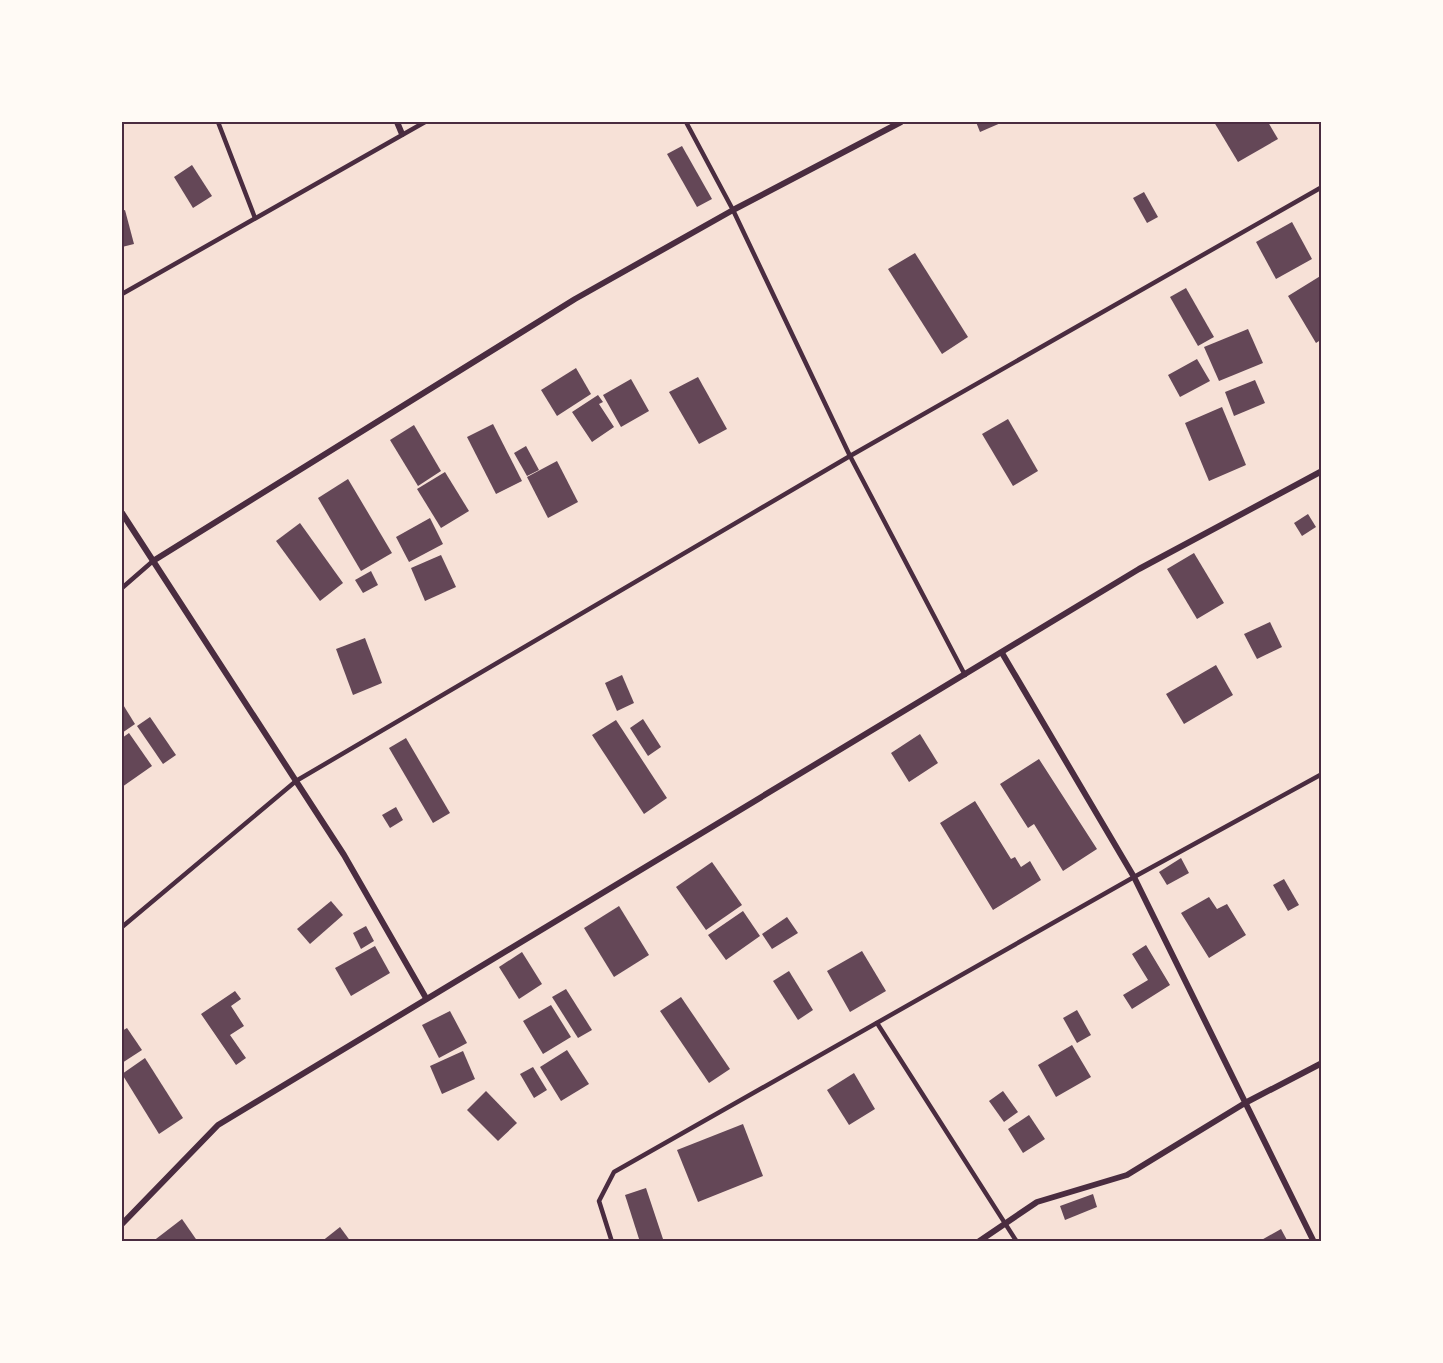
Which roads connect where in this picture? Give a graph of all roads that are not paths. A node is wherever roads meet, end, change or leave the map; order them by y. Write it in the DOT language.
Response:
graph roads {
  1 [pos="218,122"];
  2 [pos="397,122"];
  3 [pos="425,122"];
  4 [pos="686,122"];
  5 [pos="901,122"];
  6 [pos="402,134"];
  7 [pos="1322,187"];
  8 [pos="733,210"];
  9 [pos="255,218"];
  10 [pos="122,294"];
  11 [pos="850,456"];
  12 [pos="1322,471"];
  13 [pos="122,513"];
  14 [pos="153,561"];
  15 [pos="122,588"];
  16 [pos="1002,652"];
  17 [pos="965,675"];
  18 [pos="1322,774"];
  19 [pos="296,781"];
  20 [pos="1134,877"];
  21 [pos="122,927"];
  22 [pos="426,998"];
  23 [pos="877,1023"];
  24 [pos="1322,1063"];
  25 [pos="1245,1104"];
  26 [pos="1006,1223"];
  27 [pos="122,1224"];
  28 [pos="612,1242"];
  29 [pos="978,1242"];
  30 [pos="1017,1242"];
  31 [pos="1314,1242"];
  1 -- 9 [label="lane"];
  2 -- 6 [label="street"];
  3 -- 6 [label="lane"];
  4 -- 8 [label="lane"];
  5 -- 8 [label="street"];
  6 -- 9 [label="lane"];
  7 -- 11 [label="lane"];
  8 -- 11 [label="lane"];
  8 -- 14 [label="street"];
  9 -- 10 [label="lane"];
  11 -- 17 [label="lane"];
  11 -- 19 [label="lane"];
  12 -- 16 [label="street"];
  13 -- 14 [label="street"];
  14 -- 15 [label="lane"];
  14 -- 19 [label="street"];
  16 -- 17 [label="street"];
  16 -- 20 [label="street"];
  17 -- 22 [label="street"];
  18 -- 20 [label="lane"];
  19 -- 21 [label="lane"];
  19 -- 22 [label="street"];
  20 -- 23 [label="lane"];
  20 -- 25 [label="street"];
  22 -- 27 [label="street"];
  23 -- 26 [label="lane"];
  23 -- 28 [label="lane"];
  24 -- 25 [label="street"];
  25 -- 26 [label="street"];
  25 -- 31 [label="street"];
  26 -- 29 [label="street"];
  26 -- 30 [label="lane"];
}
